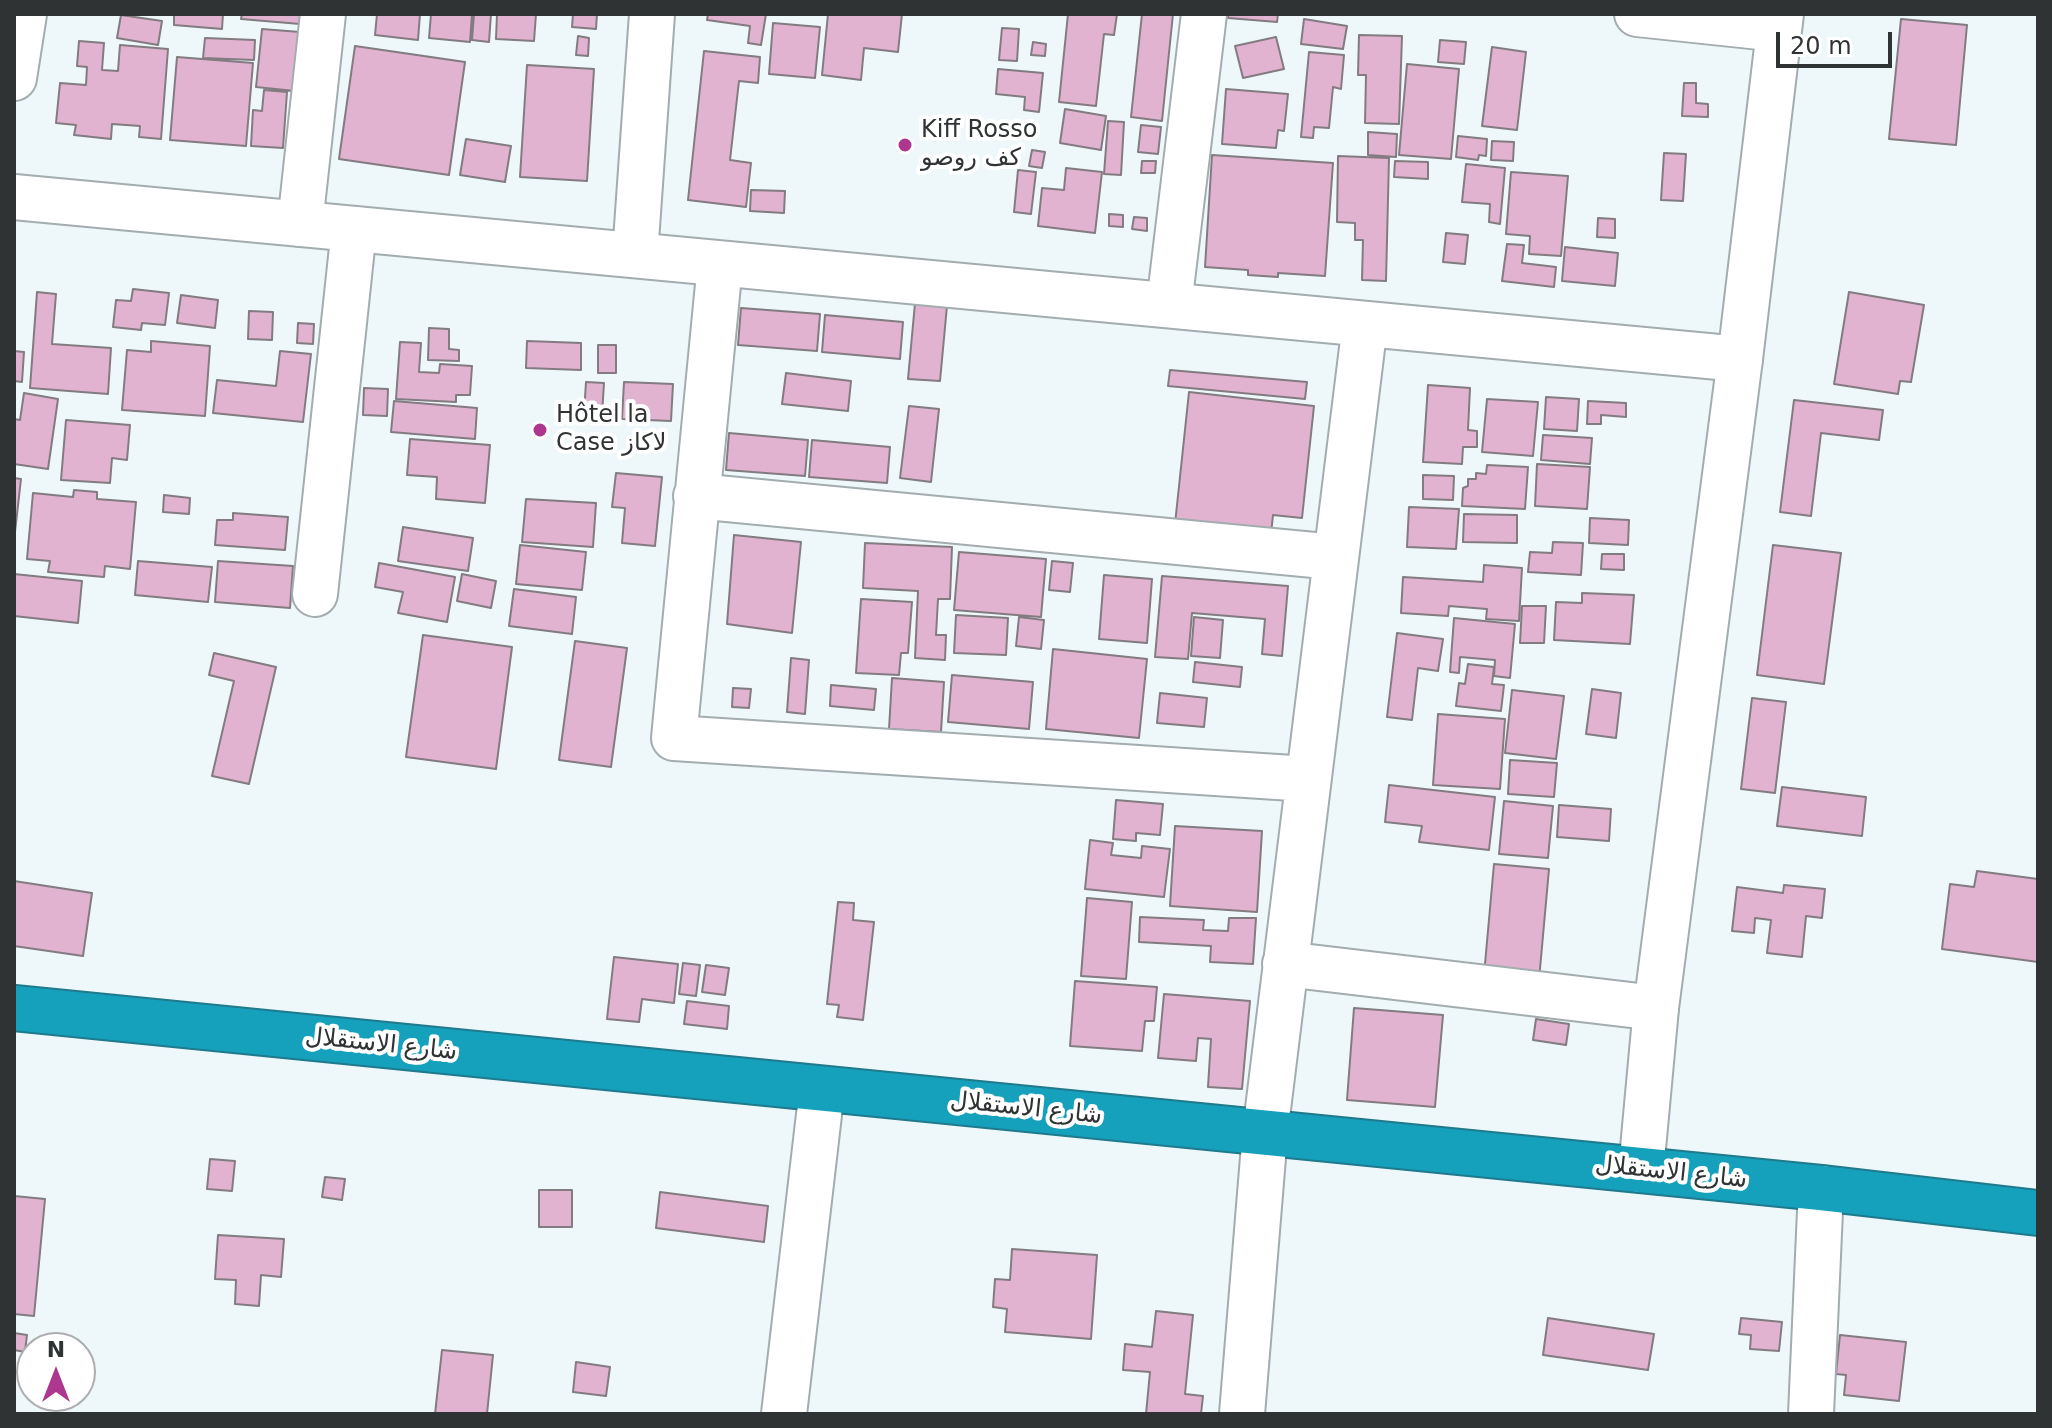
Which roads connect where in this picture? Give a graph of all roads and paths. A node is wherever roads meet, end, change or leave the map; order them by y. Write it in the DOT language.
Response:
graph roads {
  1 [pos="24,14"];
  2 [pos="323,14"];
  3 [pos="652,14"];
  4 [pos="1204,14"];
  5 [pos="1637,14"];
  6 [pos="1780,21"];
  7 [pos="14,78"];
  8 [pos="14,197"];
  9 [pos="300,224"];
  10 [pos="354,229"];
  11 [pos="635,255"];
  12 [pos="720,264"];
  13 [pos="1169,305"];
  14 [pos="1365,324"];
  15 [pos="1740,359"];
  16 [pos="696,496"];
  17 [pos="1335,557"];
  18 [pos="315,594"];
  19 [pos="1308,779"];
  20 [pos="1285,964"];
  21 [pos="14,1008"];
  22 [pos="1656,1008"];
  23 [pos="822,1089"];
  24 [pos="1265,1133"];
  25 [pos="1641,1170"];
  26 [pos="1821,1188"];
  27 [pos="2038,1213"];
  28 [pos="784,1414"];
  29 [pos="1242,1414"];
  30 [pos="1811,1414"];
  1 -- 7 [label="street"];
  2 -- 9 [label="street"];
  3 -- 11 [label="street"];
  4 -- 13 [label="street"];
  5 -- 6 [label="street"];
  6 -- 15 [label="street"];
  8 -- 9 [label="street"];
  9 -- 10 [label="street"];
  10 -- 11 [label="street"];
  10 -- 18 [label="street"];
  11 -- 12 [label="street"];
  12 -- 13 [label="street"];
  12 -- 16 [label="street"];
  13 -- 14 [label="street"];
  14 -- 15 [label="street"];
  14 -- 17 [label="street"];
  15 -- 22 [label="street"];
  16 -- 17 [label="street"];
  16 -- 19 [label="street"];
  17 -- 19 [label="street"];
  19 -- 20 [label="street"];
  20 -- 22 [label="street"];
  20 -- 24 [label="street"];
  21 -- 23 [label="highway, شارع الاستقلال"];
  22 -- 25 [label="street"];
  23 -- 24 [label="highway, شارع الاستقلال"];
  23 -- 28 [label="street"];
  24 -- 25 [label="highway, شارع الاستقلال"];
  24 -- 29 [label="street"];
  25 -- 26 [label="highway, شارع الاستقلال"];
  26 -- 27 [label="highway, شارع الاستقلال"];
  26 -- 30 [label="street"];
}
